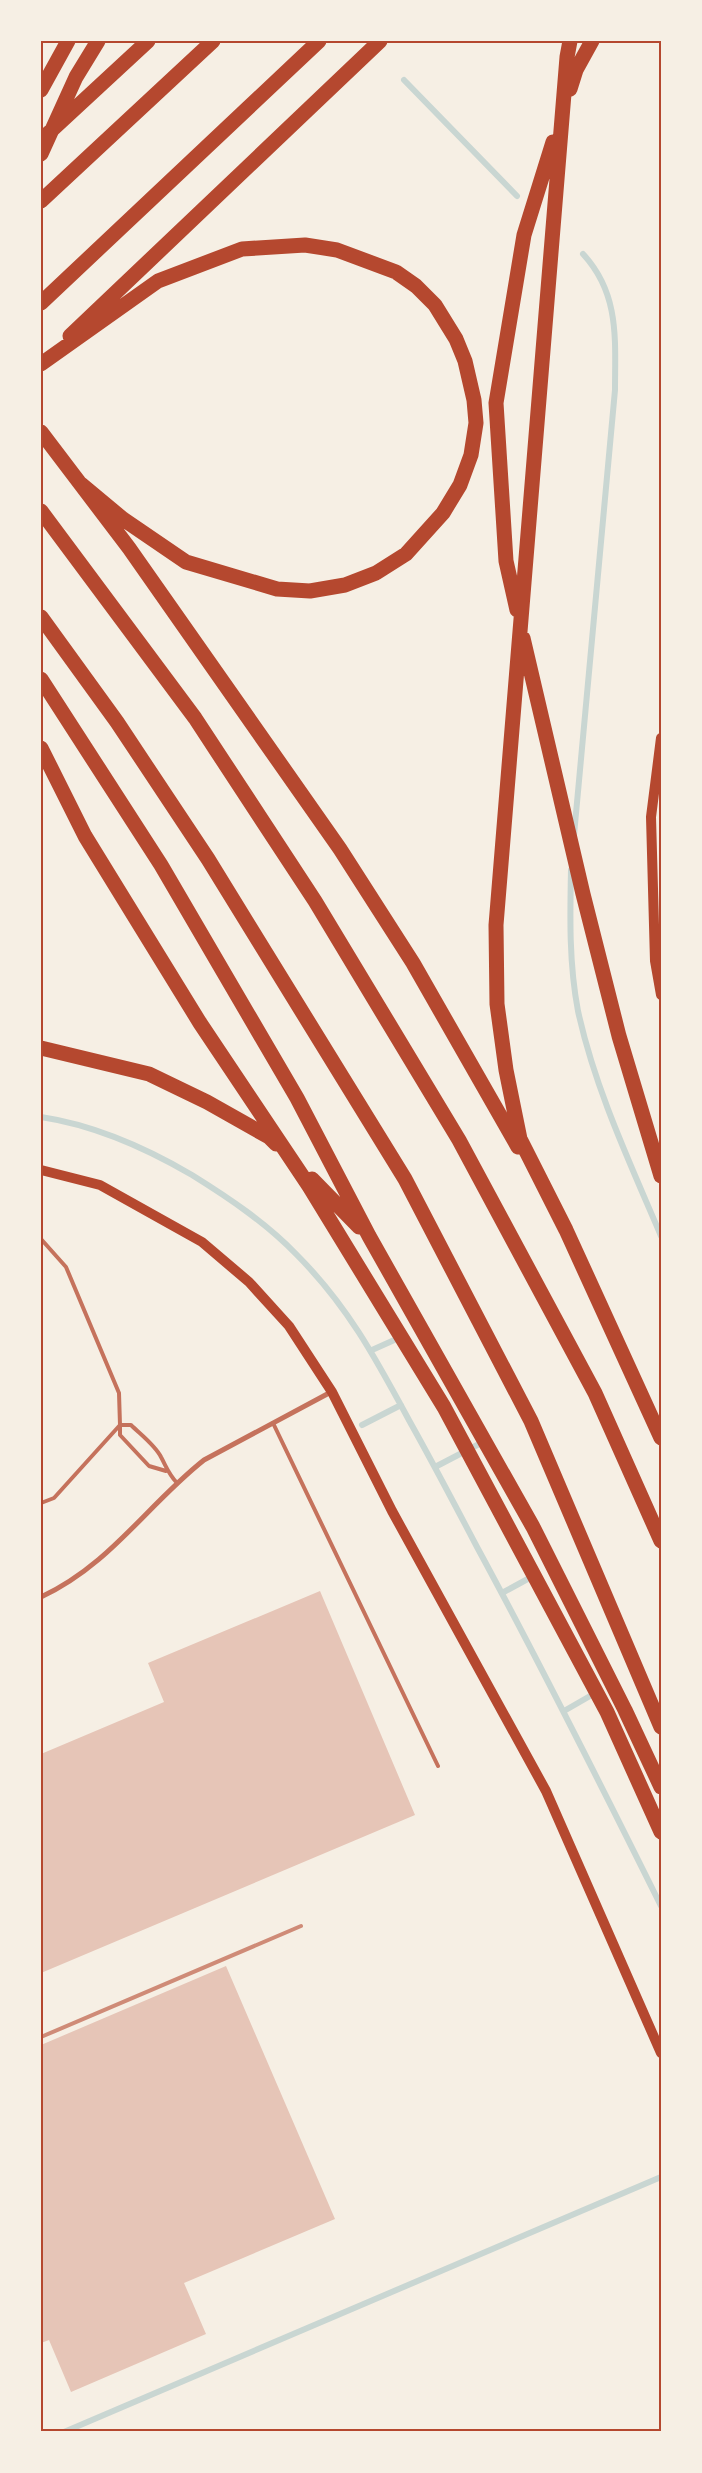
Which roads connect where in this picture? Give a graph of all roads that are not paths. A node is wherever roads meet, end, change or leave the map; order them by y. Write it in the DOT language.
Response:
graph roads {
  1 [pos="68,41"];
  2 [pos="98,41"];
  3 [pos="148,41"];
  4 [pos="213,41"];
  5 [pos="320,41"];
  6 [pos="380,41"];
  7 [pos="570,41"];
  8 [pos="592,41"];
  9 [pos="41,90"];
  10 [pos="41,140"];
  11 [pos="41,154"];
  12 [pos="41,201"];
  13 [pos="41,303"];
  14 [pos="41,363"];
  15 [pos="44,436"];
  16 [pos="81,484"];
  17 [pos="41,511"];
  18 [pos="41,617"];
  19 [pos="41,679"];
  20 [pos="661,738"];
  21 [pos="41,748"];
  22 [pos="661,995"];
  23 [pos="41,1048"];
  24 [pos="41,1170"];
  25 [pos="661,1176"];
  26 [pos="566,1230"];
  27 [pos="369,1236"];
  28 [pos="41,1239"];
  29 [pos="332,1392"];
  30 [pos="273,1423"];
  31 [pos="120,1425"];
  32 [pos="661,1438"];
  33 [pos="166,1471"];
  34 [pos="177,1483"];
  35 [pos="41,1503"];
  36 [pos="661,1541"];
  37 [pos="41,1597"];
  38 [pos="661,1727"];
  39 [pos="438,1766"];
  40 [pos="661,1786"];
  41 [pos="661,1832"];
  42 [pos="661,2053"];
  1 -- 9 [label="highway"];
  2 -- 11 [label="highway"];
  3 -- 10 [label="highway"];
  4 -- 12 [label="highway"];
  5 -- 13 [label="highway"];
  6 -- 14 [label="highway"];
  7 -- 26 [label="highway"];
  8 -- 25 [label="highway"];
  14 -- 16 [label="highway"];
  15 -- 16 [label="highway"];
  16 -- 26 [label="highway"];
  17 -- 36 [label="highway"];
  18 -- 38 [label="highway"];
  19 -- 27 [label="highway"];
  20 -- 22 [label="main road"];
  21 -- 41 [label="highway"];
  23 -- 27 [label="highway"];
  24 -- 29 [label="main road"];
  26 -- 32 [label="highway"];
  27 -- 40 [label="highway"];
  28 -- 31 [label="lane"];
  29 -- 30 [label="street"];
  29 -- 42 [label="main road"];
  30 -- 34 [label="street"];
  30 -- 39 [label="lane"];
  31 -- 33 [label="lane"];
  31 -- 33 [label="lane"];
  31 -- 35 [label="lane"];
  33 -- 34 [label="lane"];
  34 -- 37 [label="street"];
}
